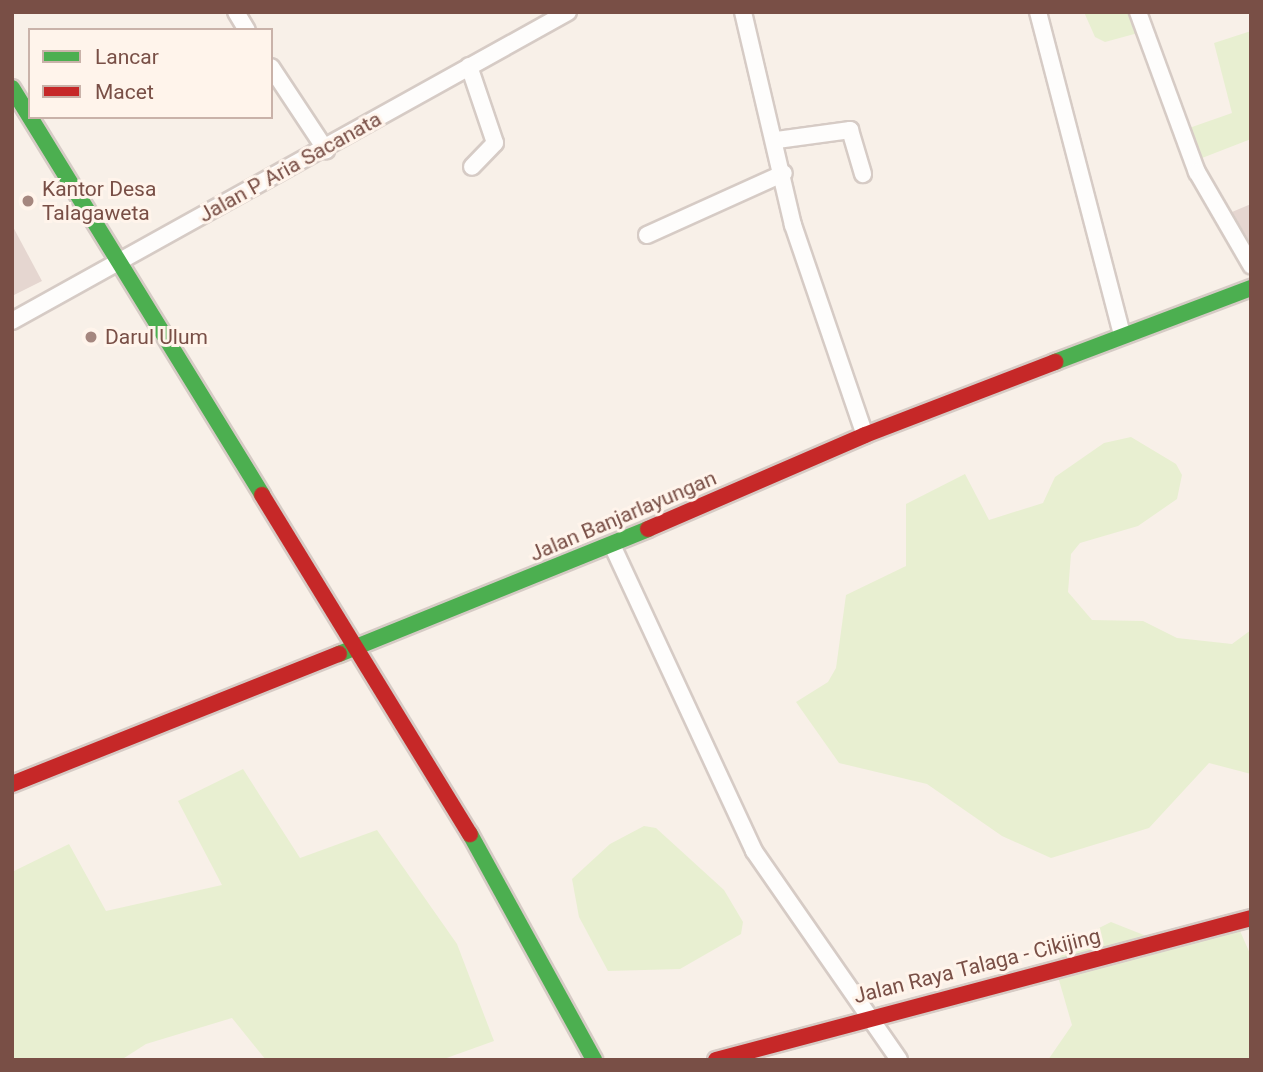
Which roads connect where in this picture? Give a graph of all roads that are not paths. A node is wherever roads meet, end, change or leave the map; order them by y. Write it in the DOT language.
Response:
graph roads {
  1 [pos="236,12"];
  2 [pos="568,12"];
  3 [pos="743,12"];
  4 [pos="1038,12"];
  5 [pos="1138,12"];
  6 [pos="540,19"];
  7 [pos="246,28"];
  8 [pos="469,66"];
  9 [pos="273,70"];
  10 [pos="12,88"];
  11 [pos="28,114"];
  12 [pos="31,119"];
  13 [pos="777,140"];
  14 [pos="326,149"];
  15 [pos="472,167"];
  16 [pos="783,173"];
  17 [pos="863,174"];
  18 [pos="647,235"];
  19 [pos="120,261"];
  20 [pos="1251,265"];
  21 [pos="1251,288"];
  22 [pos="12,321"];
  23 [pos="1122,334"];
  24 [pos="865,435"];
  25 [pos="612,545"];
  26 [pos="355,646"];
  27 [pos="12,784"];
  28 [pos="1251,918"];
  29 [pos="867,1015"];
  30 [pos="594,1060"];
  31 [pos="716,1060"];
  32 [pos="899,1060"];
  1 -- 7 [label="street"];
  2 -- 6 [label="street, Jalan P Aria Sacanata"];
  3 -- 13 [label="street"];
  4 -- 23 [label="street"];
  5 -- 20 [label="street"];
  6 -- 8 [label="street, Jalan P Aria Sacanata"];
  8 -- 14 [label="street, Jalan P Aria Sacanata"];
  8 -- 15 [label="street"];
  9 -- 14 [label="street"];
  10 -- 11 [label="street"];
  12 -- 19 [label="street"];
  13 -- 16 [label="street"];
  13 -- 17 [label="street"];
  14 -- 19 [label="street, Jalan P Aria Sacanata"];
  16 -- 18 [label="street"];
  16 -- 24 [label="street"];
  19 -- 22 [label="street, Jalan P Aria Sacanata"];
  19 -- 26 [label="street"];
  21 -- 23 [label="street, Jalan Banjarlayungan"];
  23 -- 24 [label="street, Jalan Banjarlayungan"];
  24 -- 25 [label="street, Jalan Banjarlayungan"];
  25 -- 26 [label="street, Jalan Banjarlayungan"];
  25 -- 29 [label="street"];
  26 -- 27 [label="street, Jalan Banjarlayungan"];
  26 -- 30 [label="street"];
  28 -- 29 [label="street, Jalan Raya Talaga - Cikijing"];
  29 -- 31 [label="street, Jalan Raya Talaga - Cikijing"];
  29 -- 32 [label="street"];
}
